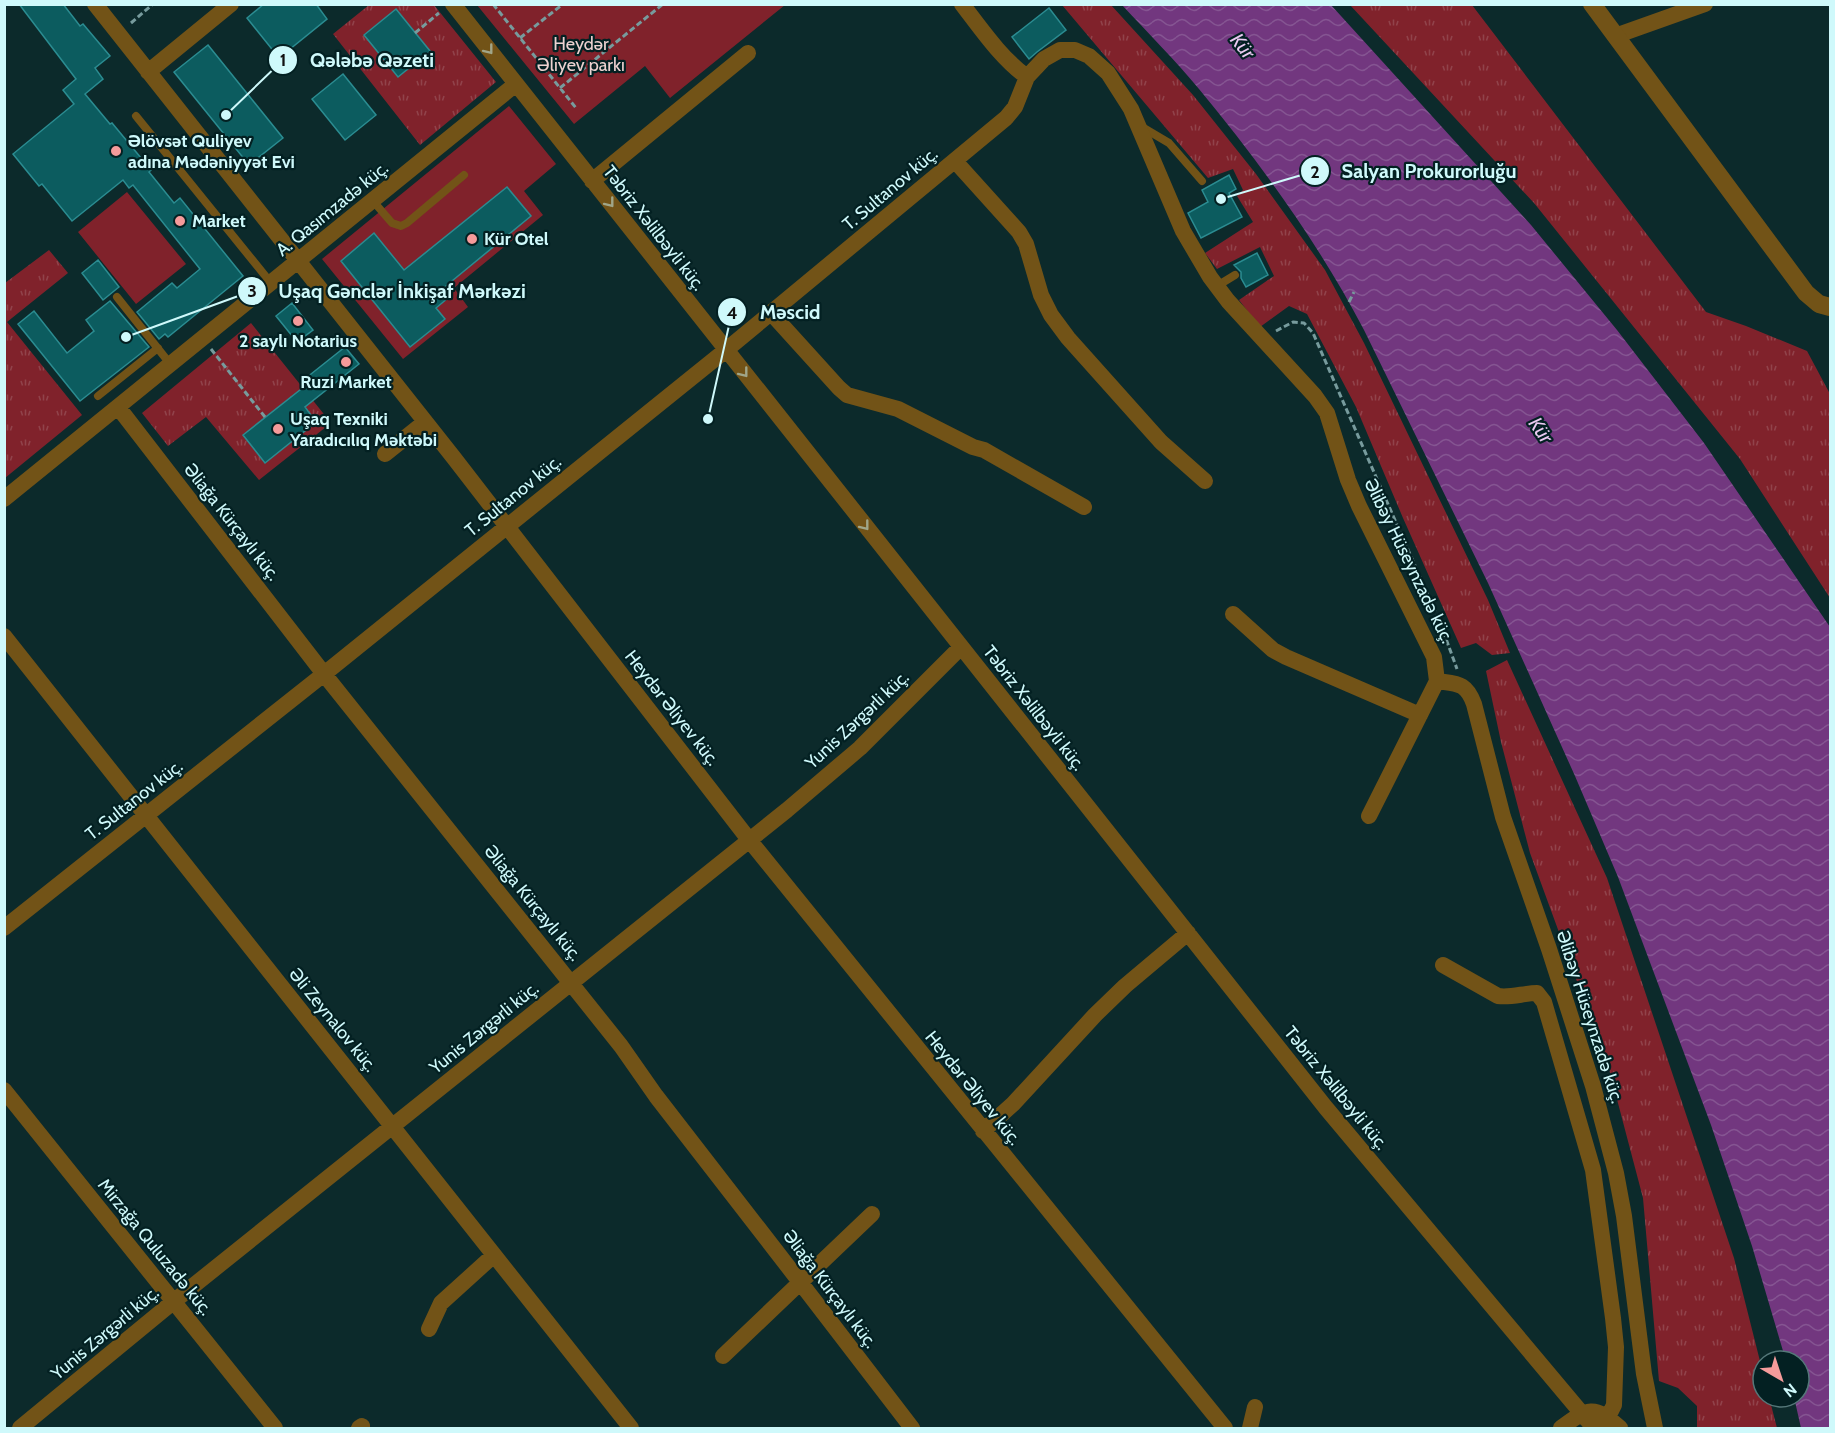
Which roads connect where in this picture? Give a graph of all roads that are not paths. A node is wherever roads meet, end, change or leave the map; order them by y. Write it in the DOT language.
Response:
graph roads {
  1 [pos="95,4"];
  2 [pos="231,4"];
  3 [pos="962,4"];
  4 [pos="1592,4"];
  5 [pos="1705,4"];
  6 [pos="447,8"];
  7 [pos="1615,36"];
  8 [pos="748,53"];
  9 [pos="148,72"];
  10 [pos="1027,77"];
  11 [pos="516,84"];
  12 [pos="136,116"];
  13 [pos="1139,125"];
  14 [pos="955,161"];
  15 [pos="464,175"];
  16 [pos="592,181"];
  17 [pos="1202,181"];
  18 [pos="373,201"];
  19 [pos="298,262"];
  20 [pos="1235,275"];
  21 [pos="271,284"];
  22 [pos="1217,286"];
  23 [pos="117,297"];
  24 [pos="1830,307"];
  25 [pos="771,313"];
  26 [pos="158,348"];
  27 [pos="726,350"];
  28 [pos="171,365"];
  29 [pos="98,396"];
  30 [pos="118,407"];
  31 [pos="425,422"];
  32 [pos="385,453"];
  33 [pos="1205,482"];
  34 [pos="4,498"];
  35 [pos="1084,507"];
  36 [pos="507,526"];
  37 [pos="1233,614"];
  38 [pos="4,636"];
  39 [pos="961,647"];
  40 [pos="324,674"];
  41 [pos="1437,681"];
  42 [pos="1420,716"];
  43 [pos="145,816"];
  44 [pos="1369,816"];
  45 [pos="750,841"];
  46 [pos="4,928"];
  47 [pos="1188,933"];
  48 [pos="1443,965"];
  49 [pos="572,982"];
  50 [pos="4,1090"];
  51 [pos="392,1126"];
  52 [pos="983,1131"];
  53 [pos="872,1214"];
  54 [pos="494,1255"];
  55 [pos="800,1282"];
  56 [pos="173,1302"];
  57 [pos="429,1329"];
  58 [pos="723,1356"];
  59 [pos="1255,1407"];
  60 [pos="1582,1413"];
  61 [pos="1605,1426"];
  62 [pos="20,1428"];
  63 [pos="275,1428"];
  64 [pos="631,1428"];
  65 [pos="912,1428"];
  66 [pos="1225,1428"];
  67 [pos="1250,1428"];
  68 [pos="1561,1428"];
  69 [pos="1655,1428"];
  1 -- 9 [label="street, Heydər Əliyev küç."];
  2 -- 9 [label="street"];
  3 -- 10 [label="street"];
  4 -- 7 [label="street"];
  5 -- 7 [label="street"];
  6 -- 11 [label="street, Təbriz Xəlilbəyli küç., one-way"];
  7 -- 24 [label="street"];
  8 -- 16 [label="street"];
  9 -- 19 [label="street, Heydər Əliyev küç."];
  10 -- 13 [label="street, Əlibəy Hüseynzadə küç."];
  10 -- 14 [label="street, T. Sultanov küç."];
  11 -- 16 [label="street, Təbriz Xəlilbəyli küç."];
  11 -- 18 [label="street, A. Qasımzadə küç."];
  12 -- 21 [label="lane"];
  13 -- 17 [label="lane"];
  13 -- 22 [label="street, Əlibəy Hüseynzadə küç."];
  14 -- 25 [label="street, T. Sultanov küç."];
  14 -- 33 [label="street"];
  15 -- 18 [label="lane"];
  16 -- 27 [label="street, Təbriz Xəlilbəyli küç., one-way"];
  18 -- 19 [label="street, A. Qasımzadə küç."];
  19 -- 21 [label="street, A. Qasımzadə küç."];
  19 -- 31 [label="street, Heydər Əliyev küç."];
  20 -- 22 [label="lane"];
  21 -- 28 [label="street, A. Qasımzadə küç."];
  22 -- 41 [label="street, Əlibəy Hüseynzadə küç."];
  23 -- 26 [label="lane"];
  25 -- 27 [label="street, T. Sultanov küç."];
  25 -- 35 [label="street"];
  26 -- 28 [label="lane"];
  26 -- 29 [label="lane"];
  27 -- 36 [label="street, T. Sultanov küç."];
  27 -- 39 [label="street, Təbriz Xəlilbəyli küç., one-way"];
  28 -- 30 [label="street, A. Qasımzadə küç."];
  30 -- 34 [label="street, A. Qasımzadə küç."];
  30 -- 40 [label="street, Əliağa Kürçaylı küç."];
  31 -- 32 [label="street"];
  31 -- 36 [label="street, Heydər Əliyev küç."];
  36 -- 40 [label="street, T. Sultanov küç."];
  36 -- 45 [label="street, Heydər Əliyev küç."];
  37 -- 42 [label="street"];
  38 -- 43 [label="street, Əli Zeynalov küç."];
  39 -- 45 [label="street, Yunis Zərgərli küç."];
  39 -- 47 [label="street, Təbriz Xəlilbəyli küç."];
  40 -- 43 [label="street, T. Sultanov küç."];
  40 -- 49 [label="street, Əliağa Kürçaylı küç."];
  41 -- 42 [label="street"];
  41 -- 69 [label="street, Əlibəy Hüseynzadə küç."];
  42 -- 44 [label="street"];
  43 -- 46 [label="street, T. Sultanov küç."];
  43 -- 51 [label="street, Əli Zeynalov küç."];
  45 -- 49 [label="street, Yunis Zərgərli küç."];
  45 -- 52 [label="street, Heydər Əliyev küç."];
  47 -- 52 [label="street"];
  47 -- 60 [label="street, Təbriz Xəlilbəyli küç."];
  48 -- 61 [label="street"];
  49 -- 51 [label="street, Yunis Zərgərli küç."];
  49 -- 55 [label="street, Əliağa Kürçaylı küç."];
  50 -- 56 [label="street, Mirzağa Quluzadə küç."];
  51 -- 54 [label="street, Əli Zeynalov küç."];
  51 -- 56 [label="street, Yunis Zərgərli küç."];
  52 -- 66 [label="street, Heydər Əliyev küç."];
  53 -- 55 [label="street"];
  54 -- 57 [label="street"];
  54 -- 64 [label="street, Əli Zeynalov küç."];
  55 -- 58 [label="street"];
  55 -- 65 [label="street, Əliağa Kürçaylı küç."];
  56 -- 62 [label="street, Yunis Zərgərli küç."];
  56 -- 63 [label="street, Mirzağa Quluzadə küç."];
  59 -- 67 [label="street"];
  60 -- 61 [label="street"];
  60 -- 68 [label="street"];
}
